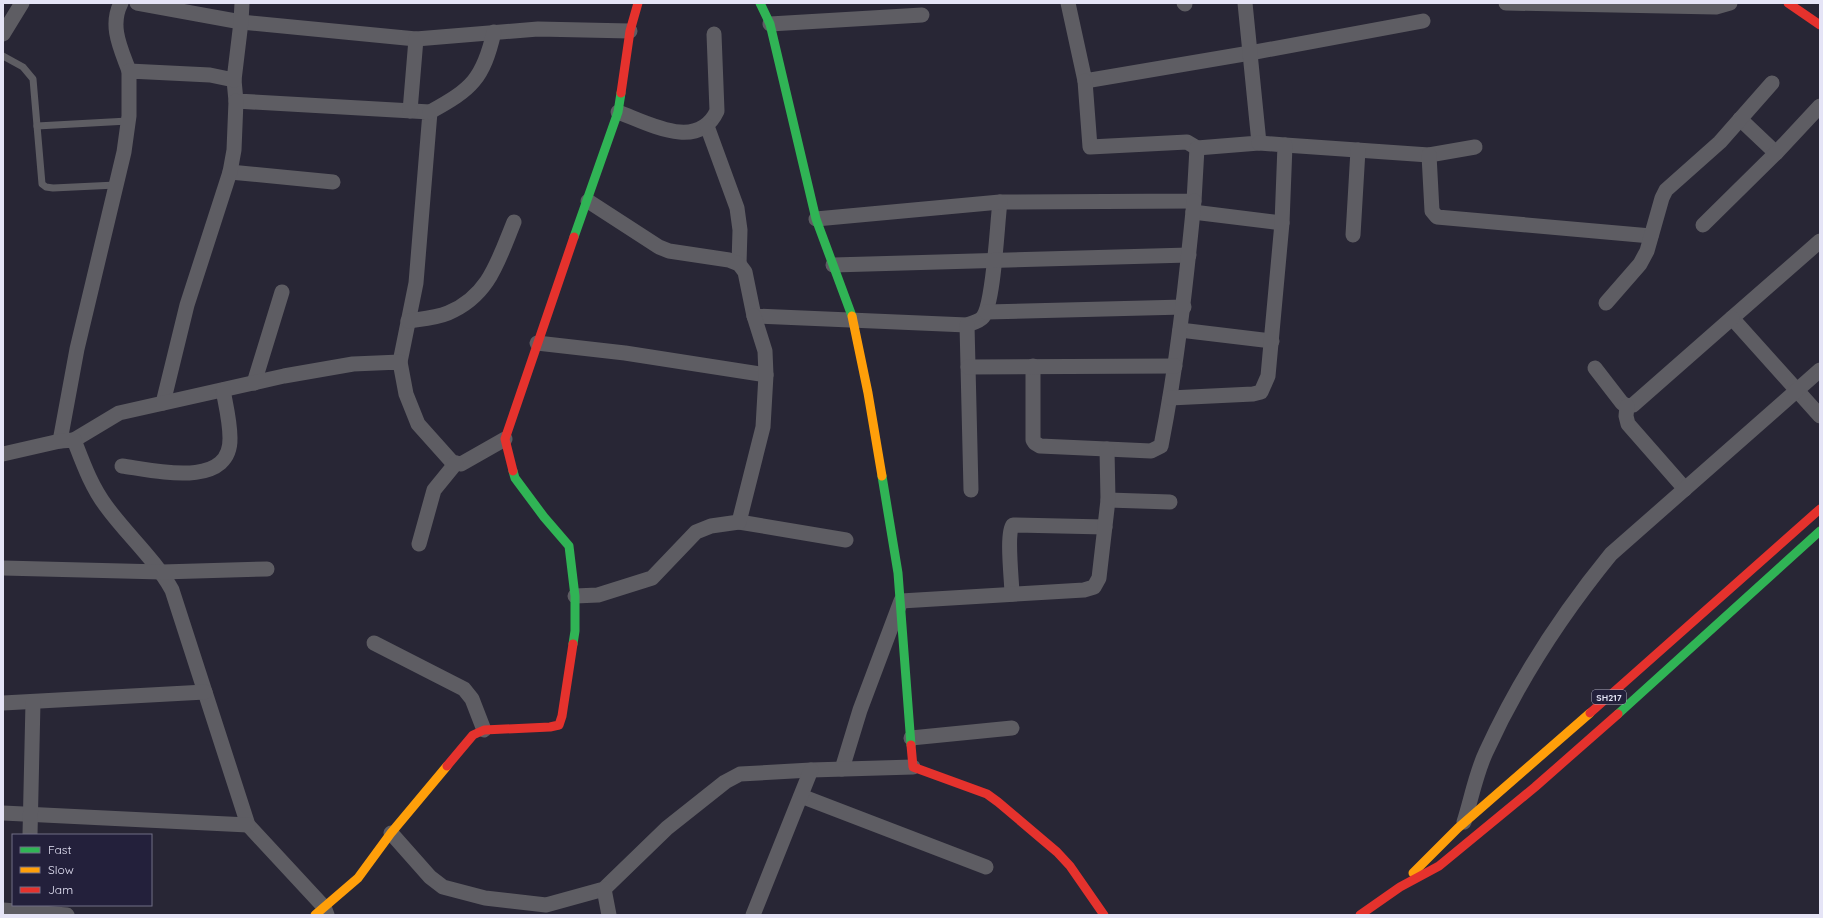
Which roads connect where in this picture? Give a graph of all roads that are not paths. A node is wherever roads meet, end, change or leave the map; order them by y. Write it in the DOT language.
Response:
graph roads {
  1 [pos="22,3"];
  2 [pos="121,3"];
  3 [pos="137,3"];
  4 [pos="242,3"];
  5 [pos="638,3"];
  6 [pos="760,3"];
  7 [pos="1068,3"];
  8 [pos="1245,3"];
  9 [pos="1506,3"];
  10 [pos="1730,3"];
  11 [pos="1788,3"];
  12 [pos="922,15"];
  13 [pos="1423,21"];
  14 [pos="241,22"];
  15 [pos="770,24"];
  16 [pos="1820,25"];
  17 [pos="630,31"];
  18 [pos="494,32"];
  19 [pos="3,34"];
  20 [pos="714,34"];
  21 [pos="416,39"];
  22 [pos="1250,53"];
  23 [pos="3,56"];
  24 [pos="129,71"];
  25 [pos="234,80"];
  26 [pos="1085,81"];
  27 [pos="1772,84"];
  28 [pos="236,101"];
  29 [pos="1820,106"];
  30 [pos="410,111"];
  31 [pos="430,112"];
  32 [pos="618,112"];
  33 [pos="1740,119"];
  34 [pos="128,121"];
  35 [pos="37,126"];
  36 [pos="707,126"];
  37 [pos="1259,143"];
  38 [pos="1285,145"];
  39 [pos="1475,147"];
  40 [pos="1197,148"];
  41 [pos="1358,150"];
  42 [pos="1776,153"];
  43 [pos="1430,155"];
  44 [pos="230,172"];
  45 [pos="333,182"];
  46 [pos="116,185"];
  47 [pos="588,200"];
  48 [pos="1000,202"];
  49 [pos="1194,206"];
  50 [pos="816,218"];
  51 [pos="514,222"];
  52 [pos="1282,223"];
  53 [pos="1702,225"];
  54 [pos="1353,235"];
  55 [pos="1651,236"];
  56 [pos="1820,241"];
  57 [pos="1189,255"];
  58 [pos="994,260"];
  59 [pos="739,264"];
  60 [pos="833,265"];
  61 [pos="282,292"];
  62 [pos="1606,303"];
  63 [pos="1184,307"];
  64 [pos="986,312"];
  65 [pos="754,316"];
  66 [pos="1732,318"];
  67 [pos="408,322"];
  68 [pos="854,322"];
  69 [pos="967,325"];
  70 [pos="1180,330"];
  71 [pos="1272,340"];
  72 [pos="537,343"];
  73 [pos="400,362"];
  74 [pos="1033,366"];
  75 [pos="1175,366"];
  76 [pos="968,367"];
  77 [pos="1595,368"];
  78 [pos="1820,370"];
  79 [pos="766,375"];
  80 [pos="254,383"];
  81 [pos="224,390"];
  82 [pos="1797,391"];
  83 [pos="1170,398"];
  84 [pos="163,403"];
  85 [pos="1627,406"];
  86 [pos="1820,416"];
  87 [pos="505,439"];
  88 [pos="67,440"];
  89 [pos="1107,449"];
  90 [pos="3,454"];
  91 [pos="456,463"];
  92 [pos="122,466"];
  93 [pos="1685,489"];
  94 [pos="971,490"];
  95 [pos="1108,500"];
  96 [pos="1170,502"];
  97 [pos="1820,509"];
  98 [pos="739,522"];
  99 [pos="1105,527"];
  100 [pos="1820,531"];
  101 [pos="846,540"];
  102 [pos="419,544"];
  103 [pos="3,568"];
  104 [pos="267,570"];
  105 [pos="162,572"];
  106 [pos="1012,594"];
  107 [pos="575,596"];
  108 [pos="901,601"];
  109 [pos="374,643"];
  110 [pos="206,692"];
  111 [pos="3,702"];
  112 [pos="33,702"];
  113 [pos="1012,728"];
  114 [pos="484,730"];
  115 [pos="911,738"];
  116 [pos="913,767"];
  117 [pos="842,769"];
  118 [pos="811,770"];
  119 [pos="801,796"];
  120 [pos="3,813"];
  121 [pos="30,814"];
  122 [pos="1464,822"];
  123 [pos="248,824"];
  124 [pos="391,833"];
  125 [pos="30,834"];
  126 [pos="986,866"];
  127 [pos="1400,887"];
  128 [pos="604,889"];
  129 [pos="3,910"];
  130 [pos="545,910"];
  131 [pos="32,911"];
  132 [pos="322,912"];
  133 [pos="67,915"];
  134 [pos="608,915"];
  135 [pos="753,915"];
  136 [pos="1104,915"];
  137 [pos="1360,915"];
  1 -- 19 [label="street"];
  2 -- 24 [label="street"];
  3 -- 14 [label="street"];
  4 -- 14 [label="street"];
  5 -- 17 [label="street"];
  6 -- 15 [label="street"];
  7 -- 26 [label="street"];
  8 -- 22 [label="street"];
  9 -- 10 [label="street"];
  11 -- 16 [label="street"];
  12 -- 15 [label="street"];
  13 -- 22 [label="street"];
  14 -- 21 [label="street"];
  14 -- 25 [label="street"];
  15 -- 50 [label="street"];
  17 -- 18 [label="street"];
  17 -- 32 [label="street"];
  18 -- 21 [label="street"];
  18 -- 31 [label="street"];
  20 -- 36 [label="street"];
  21 -- 30 [label="street"];
  22 -- 26 [label="street"];
  22 -- 37 [label="street"];
  23 -- 35 [label="lane"];
  24 -- 25 [label="street"];
  24 -- 34 [label="street"];
  25 -- 28 [label="street"];
  26 -- 40 [label="street"];
  27 -- 33 [label="street"];
  28 -- 30 [label="street"];
  28 -- 44 [label="street"];
  29 -- 42 [label="street"];
  30 -- 31 [label="street"];
  31 -- 67 [label="street"];
  32 -- 36 [label="street"];
  32 -- 47 [label="street"];
  33 -- 42 [label="street"];
  33 -- 55 [label="street"];
  34 -- 35 [label="lane"];
  34 -- 46 [label="street"];
  35 -- 46 [label="lane"];
  36 -- 59 [label="street"];
  37 -- 38 [label="street"];
  37 -- 40 [label="street"];
  38 -- 41 [label="street"];
  38 -- 52 [label="street"];
  39 -- 43 [label="street"];
  40 -- 49 [label="street"];
  41 -- 43 [label="street"];
  41 -- 54 [label="street"];
  42 -- 53 [label="street"];
  43 -- 55 [label="street"];
  44 -- 45 [label="street"];
  44 -- 84 [label="street"];
  46 -- 88 [label="street"];
  47 -- 59 [label="street"];
  47 -- 72 [label="street"];
  48 -- 49 [label="street"];
  48 -- 50 [label="street"];
  48 -- 58 [label="street"];
  49 -- 52 [label="street"];
  49 -- 57 [label="street"];
  50 -- 60 [label="street"];
  51 -- 67 [label="street"];
  52 -- 71 [label="street"];
  55 -- 62 [label="street"];
  56 -- 66 [label="street"];
  57 -- 58 [label="street"];
  57 -- 63 [label="street"];
  58 -- 60 [label="street"];
  58 -- 64 [label="street"];
  59 -- 65 [label="street"];
  60 -- 68 [label="street"];
  61 -- 80 [label="street"];
  63 -- 64 [label="street"];
  63 -- 70 [label="street"];
  64 -- 69 [label="street"];
  65 -- 68 [label="street"];
  65 -- 79 [label="street"];
  66 -- 82 [label="street"];
  66 -- 85 [label="street"];
  67 -- 73 [label="street"];
  68 -- 69 [label="street"];
  68 -- 108 [label="street"];
  69 -- 76 [label="street"];
  70 -- 71 [label="street"];
  70 -- 75 [label="street"];
  71 -- 83 [label="street"];
  72 -- 79 [label="street"];
  72 -- 87 [label="street"];
  73 -- 80 [label="street"];
  73 -- 91 [label="street"];
  74 -- 75 [label="street"];
  74 -- 76 [label="street"];
  74 -- 89 [label="street"];
  75 -- 83 [label="street"];
  76 -- 94 [label="street"];
  77 -- 85 [label="street"];
  78 -- 82 [label="street"];
  79 -- 98 [label="street"];
  80 -- 81 [label="street"];
  81 -- 84 [label="street"];
  81 -- 92 [label="street"];
  82 -- 86 [label="street"];
  82 -- 93 [label="street"];
  83 -- 89 [label="street"];
  84 -- 88 [label="street"];
  85 -- 93 [label="street"];
  87 -- 91 [label="street"];
  87 -- 107 [label="street"];
  88 -- 90 [label="street"];
  88 -- 105 [label="street"];
  89 -- 95 [label="street"];
  91 -- 102 [label="street"];
  93 -- 122 [label="street"];
  95 -- 96 [label="street"];
  95 -- 99 [label="street"];
  97 -- 122 [label="street, SH217"];
  98 -- 101 [label="street"];
  98 -- 107 [label="street"];
  99 -- 106 [label="street"];
  99 -- 106 [label="street"];
  100 -- 127 [label="street, SH217"];
  103 -- 105 [label="street"];
  104 -- 105 [label="street"];
  105 -- 110 [label="street"];
  106 -- 108 [label="street"];
  107 -- 114 [label="street"];
  108 -- 115 [label="street"];
  108 -- 117 [label="street"];
  109 -- 114 [label="street"];
  110 -- 112 [label="street"];
  110 -- 123 [label="street"];
  111 -- 112 [label="street"];
  112 -- 121 [label="street"];
  113 -- 115 [label="street"];
  114 -- 124 [label="street"];
  115 -- 116 [label="street"];
  116 -- 117 [label="street"];
  116 -- 136 [label="street"];
  117 -- 118 [label="street"];
  118 -- 119 [label="street"];
  118 -- 128 [label="street"];
  119 -- 126 [label="street"];
  119 -- 135 [label="street"];
  120 -- 121 [label="street"];
  121 -- 123 [label="street"];
  121 -- 125 [label="street"];
  122 -- 127 [label="street, SH217"];
  123 -- 132 [label="street"];
  124 -- 130 [label="street"];
  124 -- 132 [label="street"];
  127 -- 137 [label="street, SH217"];
  128 -- 130 [label="street"];
  128 -- 134 [label="street"];
  129 -- 131 [label="street"];
  131 -- 133 [label="street"];
}
